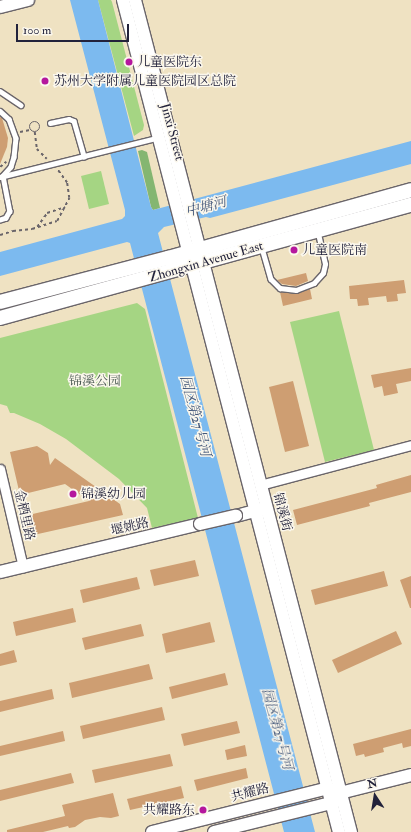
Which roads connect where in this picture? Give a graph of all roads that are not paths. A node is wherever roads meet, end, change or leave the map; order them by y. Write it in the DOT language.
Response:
graph roads {
  1 [pos="28,0"];
  2 [pos="123,0"];
  3 [pos="135,0"];
  4 [pos="0,7"];
  5 [pos="0,91"];
  6 [pos="21,105"];
  7 [pos="0,111"];
  8 [pos="50,124"];
  9 [pos="159,138"];
  10 [pos="84,156"];
  11 [pos="1,177"];
  12 [pos="411,190"];
  13 [pos="181,201"];
  14 [pos="411,205"];
  15 [pos="0,220"];
  16 [pos="318,231"];
  17 [pos="262,246"];
  18 [pos="194,250"];
  19 [pos="198,265"];
  20 [pos="0,302"];
  21 [pos="0,318"];
  22 [pos="411,445"];
  23 [pos="0,469"];
  24 [pos="260,485"];
  25 [pos="261,510"];
  26 [pos="23,567"];
  27 [pos="0,572"];
  28 [pos="411,775"];
  29 [pos="328,788"];
  30 [pos="340,793"];
  31 [pos="331,803"];
  32 [pos="152,832"];
  33 [pos="214,832"];
  34 [pos="339,832"];
  35 [pos="351,832"];
  1 -- 4 [label="main road"];
  2 -- 9 [label="main road, Jinxi Street"];
  3 -- 13 [label="main road, Jinxi Street"];
  5 -- 6 [label="lane"];
  7 -- 11 [label="lane"];
  8 -- 10 [label="lane"];
  9 -- 10 [label="lane"];
  9 -- 13 [label="main road, Jinxi Street"];
  10 -- 11 [label="lane"];
  11 -- 15 [label="lane"];
  12 -- 18 [label="main road, Zhongxin Avenue East"];
  13 -- 18 [label="main road, 锦溪街"];
  14 -- 16 [label="main road, Zhongxin Avenue East"];
  16 -- 17 [label="main road, Zhongxin Avenue East"];
  16 -- 17 [label="lane"];
  17 -- 19 [label="main road, Zhongxin Avenue East"];
  18 -- 19 [label="main road, 锦溪街"];
  18 -- 20 [label="main road, Zhongxin Avenue East"];
  19 -- 21 [label="main road, Zhongxin Avenue East"];
  19 -- 24 [label="main road, 锦溪街"];
  19 -- 25 [label="main road, 锦溪街"];
  22 -- 24 [label="street"];
  23 -- 26 [label="street, 金栖里路"];
  24 -- 25 [label="main road, 锦溪街"];
  25 -- 26 [label="main road, 堰姚路, bridge"];
  25 -- 29 [label="main road, 锦溪街"];
  25 -- 30 [label="main road, 锦溪街"];
  26 -- 27 [label="main road, 堰姚路"];
  28 -- 30 [label="main road"];
  29 -- 30 [label="main road"];
  29 -- 31 [label="main road, 锦溪街"];
  29 -- 32 [label="main road, 共耀路"];
  30 -- 31 [label="main road"];
  30 -- 35 [label="main road, 锦溪街"];
  31 -- 33 [label="main road"];
  31 -- 34 [label="main road, 锦溪街"];
}
